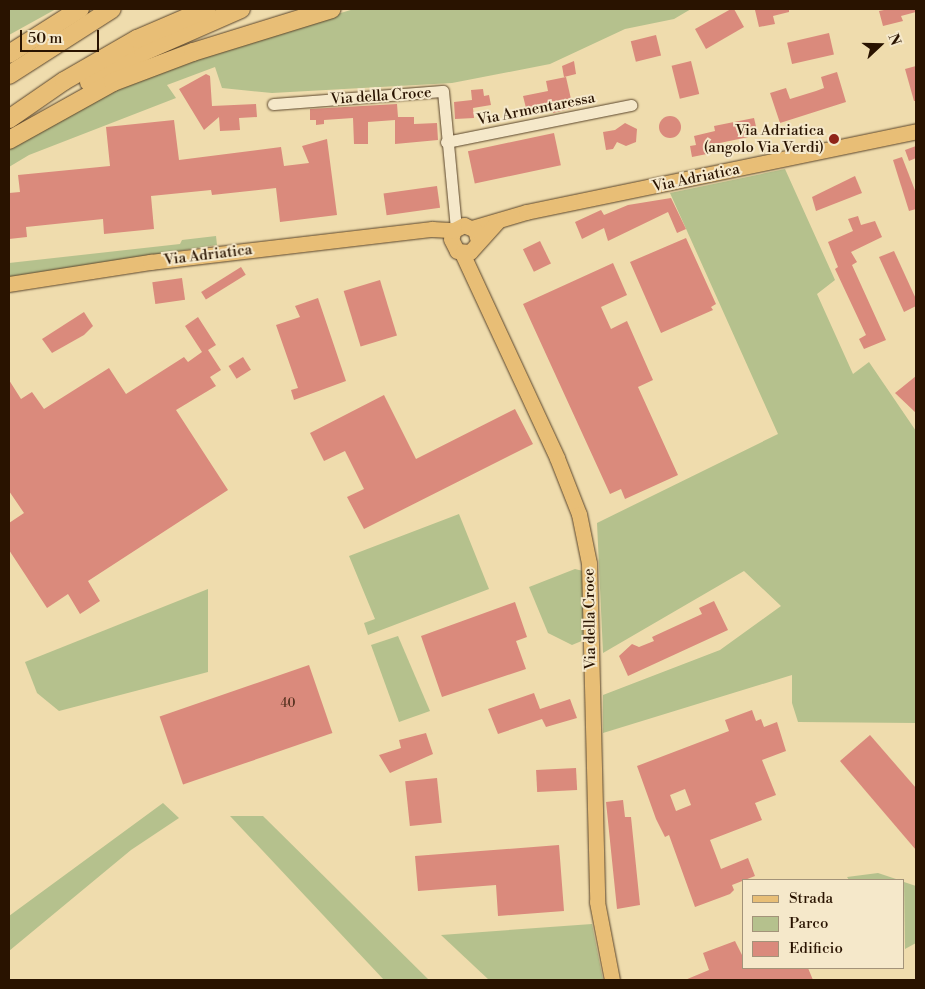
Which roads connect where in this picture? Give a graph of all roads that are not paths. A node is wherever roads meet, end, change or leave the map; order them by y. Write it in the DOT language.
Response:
graph roads {
  1 [pos="80,9"];
  2 [pos="112,9"];
  3 [pos="207,9"];
  4 [pos="241,9"];
  5 [pos="332,9"];
  6 [pos="9,54"];
  7 [pos="9,75"];
  8 [pos="273,104"];
  9 [pos="632,106"];
  10 [pos="9,119"];
  11 [pos="916,127"];
  12 [pos="916,131"];
  13 [pos="893,135"];
  14 [pos="9,139"];
  15 [pos="446,142"];
  16 [pos="455,229"];
  17 [pos="407,232"];
  18 [pos="469,244"];
  19 [pos="9,284"];
  20 [pos="612,980"];
  1 -- 6 [label="highway"];
  2 -- 7 [label="highway"];
  3 -- 10 [label="highway"];
  4 -- 14 [label="highway"];
  5 -- 14 [label="highway"];
  8 -- 15 [label="street, Via della Croce"];
  9 -- 15 [label="street, Via Armentaressa"];
  11 -- 13 [label="main road, Via Adriatica"];
  12 -- 13 [label="main road, Via Adriatica"];
  13 -- 18 [label="main road, Via Adriatica"];
  15 -- 16 [label="street, Via della Croce"];
  16 -- 17 [label="main road, Via Adriatica"];
  16 -- 18 [label="main road"];
  16 -- 18 [label="main road, Via Adriatica"];
  17 -- 18 [label="main road, Via Adriatica"];
  17 -- 19 [label="main road, Via Adriatica"];
  18 -- 20 [label="main road, Via della Croce"];
}
